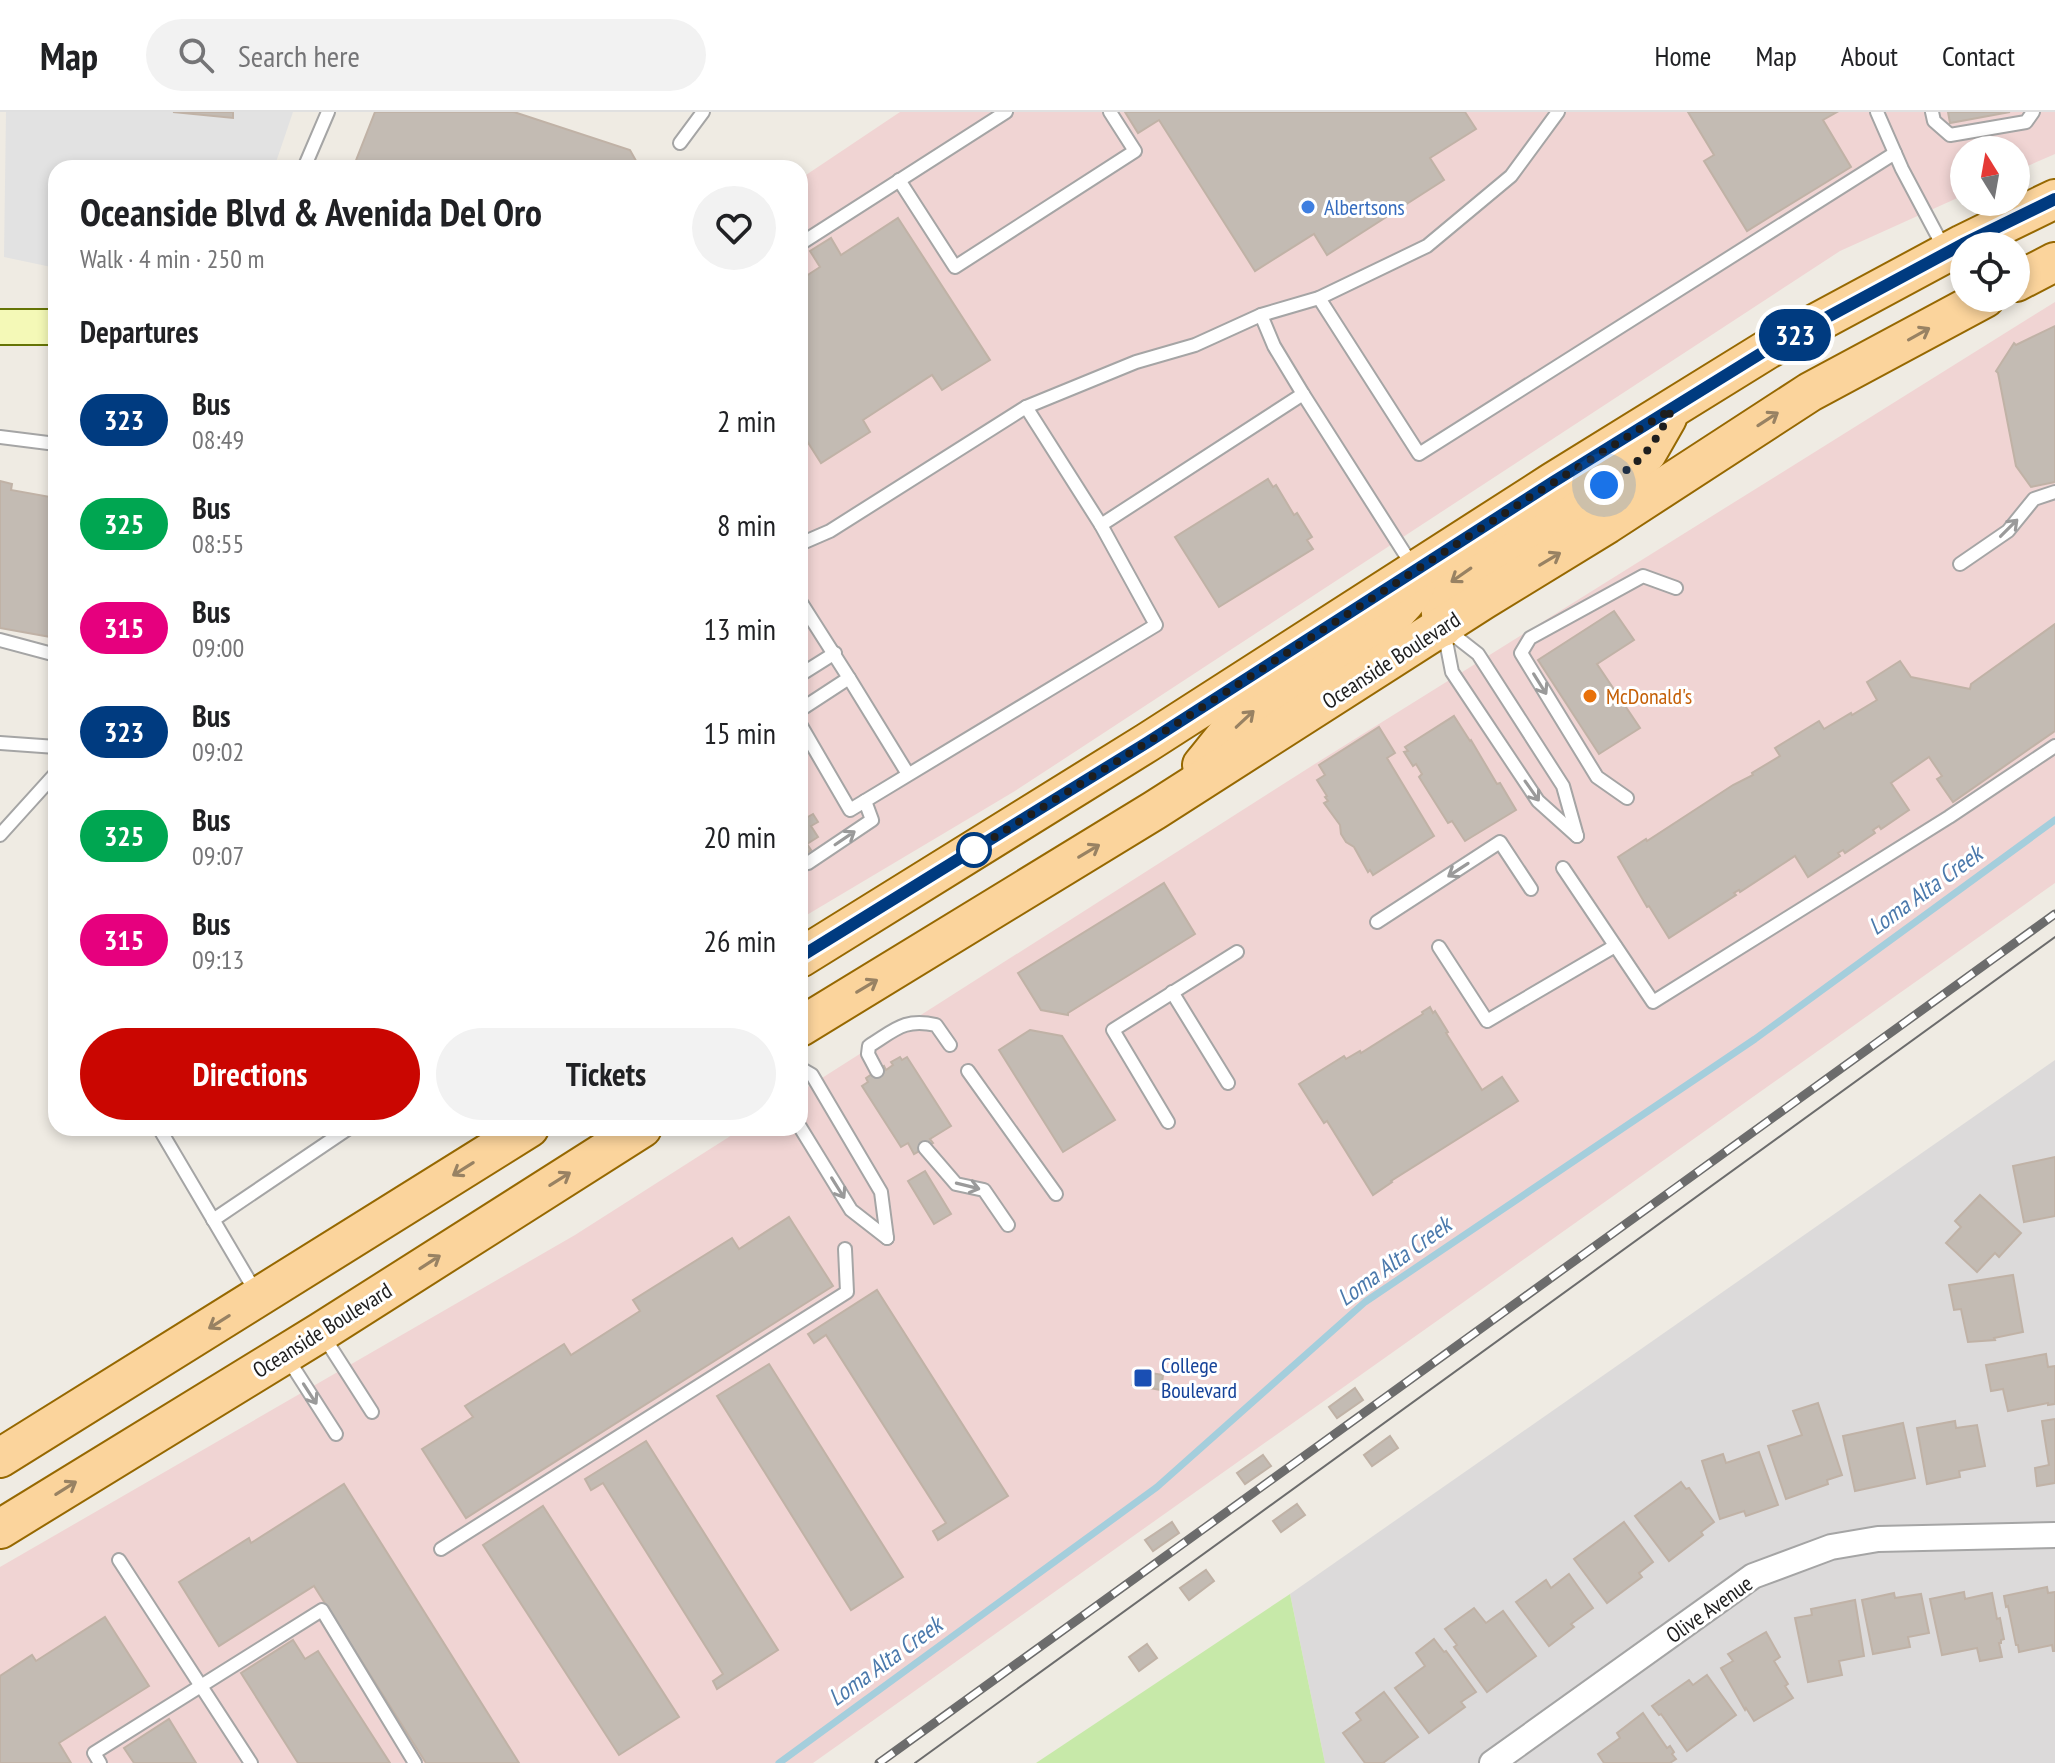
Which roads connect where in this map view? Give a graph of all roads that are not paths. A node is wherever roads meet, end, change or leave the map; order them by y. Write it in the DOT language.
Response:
graph roads {
  1 [pos="328,112"];
  2 [pos="703,112"];
  3 [pos="1006,112"];
  4 [pos="1110,112"];
  5 [pos="1558,112"];
  6 [pos="1877,112"];
  7 [pos="1932,112"];
  8 [pos="2033,112"];
  9 [pos="680,143"];
  10 [pos="1895,153"];
  11 [pos="307,160"];
  12 [pos="899,180"];
  13 [pos="2055,199"];
  14 [pos="808,239"];
  15 [pos="1947,252"];
  16 [pos="2055,262"];
  17 [pos="2030,275"];
  18 [pos="1319,298"];
  19 [pos="1959,312"];
  20 [pos="1261,315"];
  21 [pos="0,327"];
  22 [pos="48,327"];
  23 [pos="1303,394"];
  24 [pos="1026,407"];
  25 [pos="1672,409"];
  26 [pos="0,437"];
  27 [pos="48,443"];
  28 [pos="2055,492"];
  29 [pos="1101,525"];
  30 [pos="808,541"];
  31 [pos="1960,564"];
  32 [pos="1416,570"];
  33 [pos="1676,588"];
  34 [pos="808,613"];
  35 [pos="1443,627"];
  36 [pos="0,640"];
  37 [pos="48,653"];
  38 [pos="835,653"];
  39 [pos="808,670"];
  40 [pos="849,678"];
  41 [pos="808,705"];
  42 [pos="808,738"];
  43 [pos="0,743"];
  44 [pos="48,746"];
  45 [pos="2055,746"];
  46 [pos="908,774"];
  47 [pos="48,782"];
  48 [pos="1174,798"];
  49 [pos="1627,798"];
  50 [pos="865,801"];
  51 [pos="0,835"];
  52 [pos="808,863"];
  53 [pos="1563,868"];
  54 [pos="1531,889"];
  55 [pos="1377,922"];
  56 [pos="1615,946"];
  57 [pos="1439,947"];
  58 [pos="1237,952"];
  59 [pos="808,953"];
  60 [pos="1172,992"];
  61 [pos="808,1022"];
  62 [pos="950,1046"];
  63 [pos="877,1071"];
  64 [pos="968,1071"];
  65 [pos="808,1073"];
  66 [pos="1228,1083"];
  67 [pos="1168,1122"];
  68 [pos="164,1136"];
  69 [pos="337,1136"];
  70 [pos="516,1136"];
  71 [pos="629,1136"];
  72 [pos="806,1136"];
  73 [pos="925,1148"];
  74 [pos="1056,1194"];
  75 [pos="213,1220"];
  76 [pos="1008,1225"];
  77 [pos="845,1249"];
  78 [pos="259,1297"];
  79 [pos="321,1332"];
  80 [pos="284,1354"];
  81 [pos="372,1412"];
  82 [pos="336,1434"];
  83 [pos="0,1458"];
  84 [pos="0,1529"];
  85 [pos="2055,1535"];
  86 [pos="441,1549"];
  87 [pos="119,1560"];
  88 [pos="202,1685"];
  89 [pos="100,1763"];
  90 [pos="251,1763"];
  91 [pos="415,1763"];
  92 [pos="1492,1763"];
  1 -- 11 [label="lane"];
  2 -- 9 [label="lane"];
  3 -- 12 [label="lane"];
  4 -- 12 [label="lane"];
  5 -- 18 [label="lane"];
  6 -- 10 [label="lane"];
  7 -- 8 [label="lane"];
  10 -- 15 [label="lane"];
  10 -- 18 [label="lane"];
  12 -- 14 [label="lane"];
  13 -- 15 [label="main road"];
  15 -- 25 [label="main road"];
  16 -- 17 [label="main road"];
  18 -- 20 [label="lane"];
  35 -- 19 [label="main road, Oceanside Boulevard, one-way"];
  20 -- 23 [label="lane"];
  20 -- 24 [label="lane"];
  21 -- 22 [label="street"];
  23 -- 29 [label="lane"];
  23 -- 32 [label="lane"];
  24 -- 29 [label="lane"];
  24 -- 30 [label="lane"];
  25 -- 32 [label="main road"];
  25 -- 35 [label="main road, one-way"];
  26 -- 27 [label="lane"];
  31 -- 28 [label="lane, one-way"];
  29 -- 46 [label="lane"];
  48 -- 32 [label="main road, one-way"];
  32 -- 59 [label="main road"];
  33 -- 49 [label="lane, one-way"];
  34 -- 38 [label="lane"];
  35 -- 35 [label="lane, one-way"];
  35 -- 48 [label="main road, Oceanside Boulevard"];
  36 -- 37 [label="lane"];
  38 -- 39 [label="lane"];
  38 -- 40 [label="lane"];
  40 -- 41 [label="lane"];
  40 -- 46 [label="lane"];
  42 -- 50 [label="lane"];
  43 -- 44 [label="lane"];
  45 -- 56 [label="lane"];
  46 -- 50 [label="lane"];
  47 -- 51 [label="lane"];
  61 -- 48 [label="main road, Oceanside Boulevard, one-way"];
  52 -- 50 [label="lane, one-way"];
  53 -- 56 [label="lane"];
  54 -- 55 [label="lane, one-way"];
  56 -- 57 [label="lane"];
  58 -- 60 [label="lane"];
  60 -- 66 [label="lane"];
  60 -- 67 [label="lane"];
  62 -- 63 [label="lane"];
  64 -- 74 [label="lane"];
  72 -- 65 [label="lane, one-way"];
  68 -- 75 [label="lane"];
  69 -- 75 [label="lane"];
  70 -- 78 [label="main road, one-way"];
  79 -- 71 [label="main road, Oceanside Boulevard, one-way"];
  73 -- 76 [label="lane, one-way"];
  75 -- 78 [label="lane"];
  77 -- 86 [label="lane"];
  78 -- 83 [label="main road, one-way"];
  79 -- 80 [label="main road, Oceanside Boulevard"];
  79 -- 81 [label="lane"];
  80 -- 82 [label="lane, one-way"];
  84 -- 80 [label="main road, Oceanside Boulevard, one-way"];
  85 -- 92 [label="street, Olive Avenue"];
  87 -- 88 [label="lane"];
  88 -- 89 [label="lane"];
  88 -- 90 [label="lane"];
  88 -- 91 [label="lane"];
}
